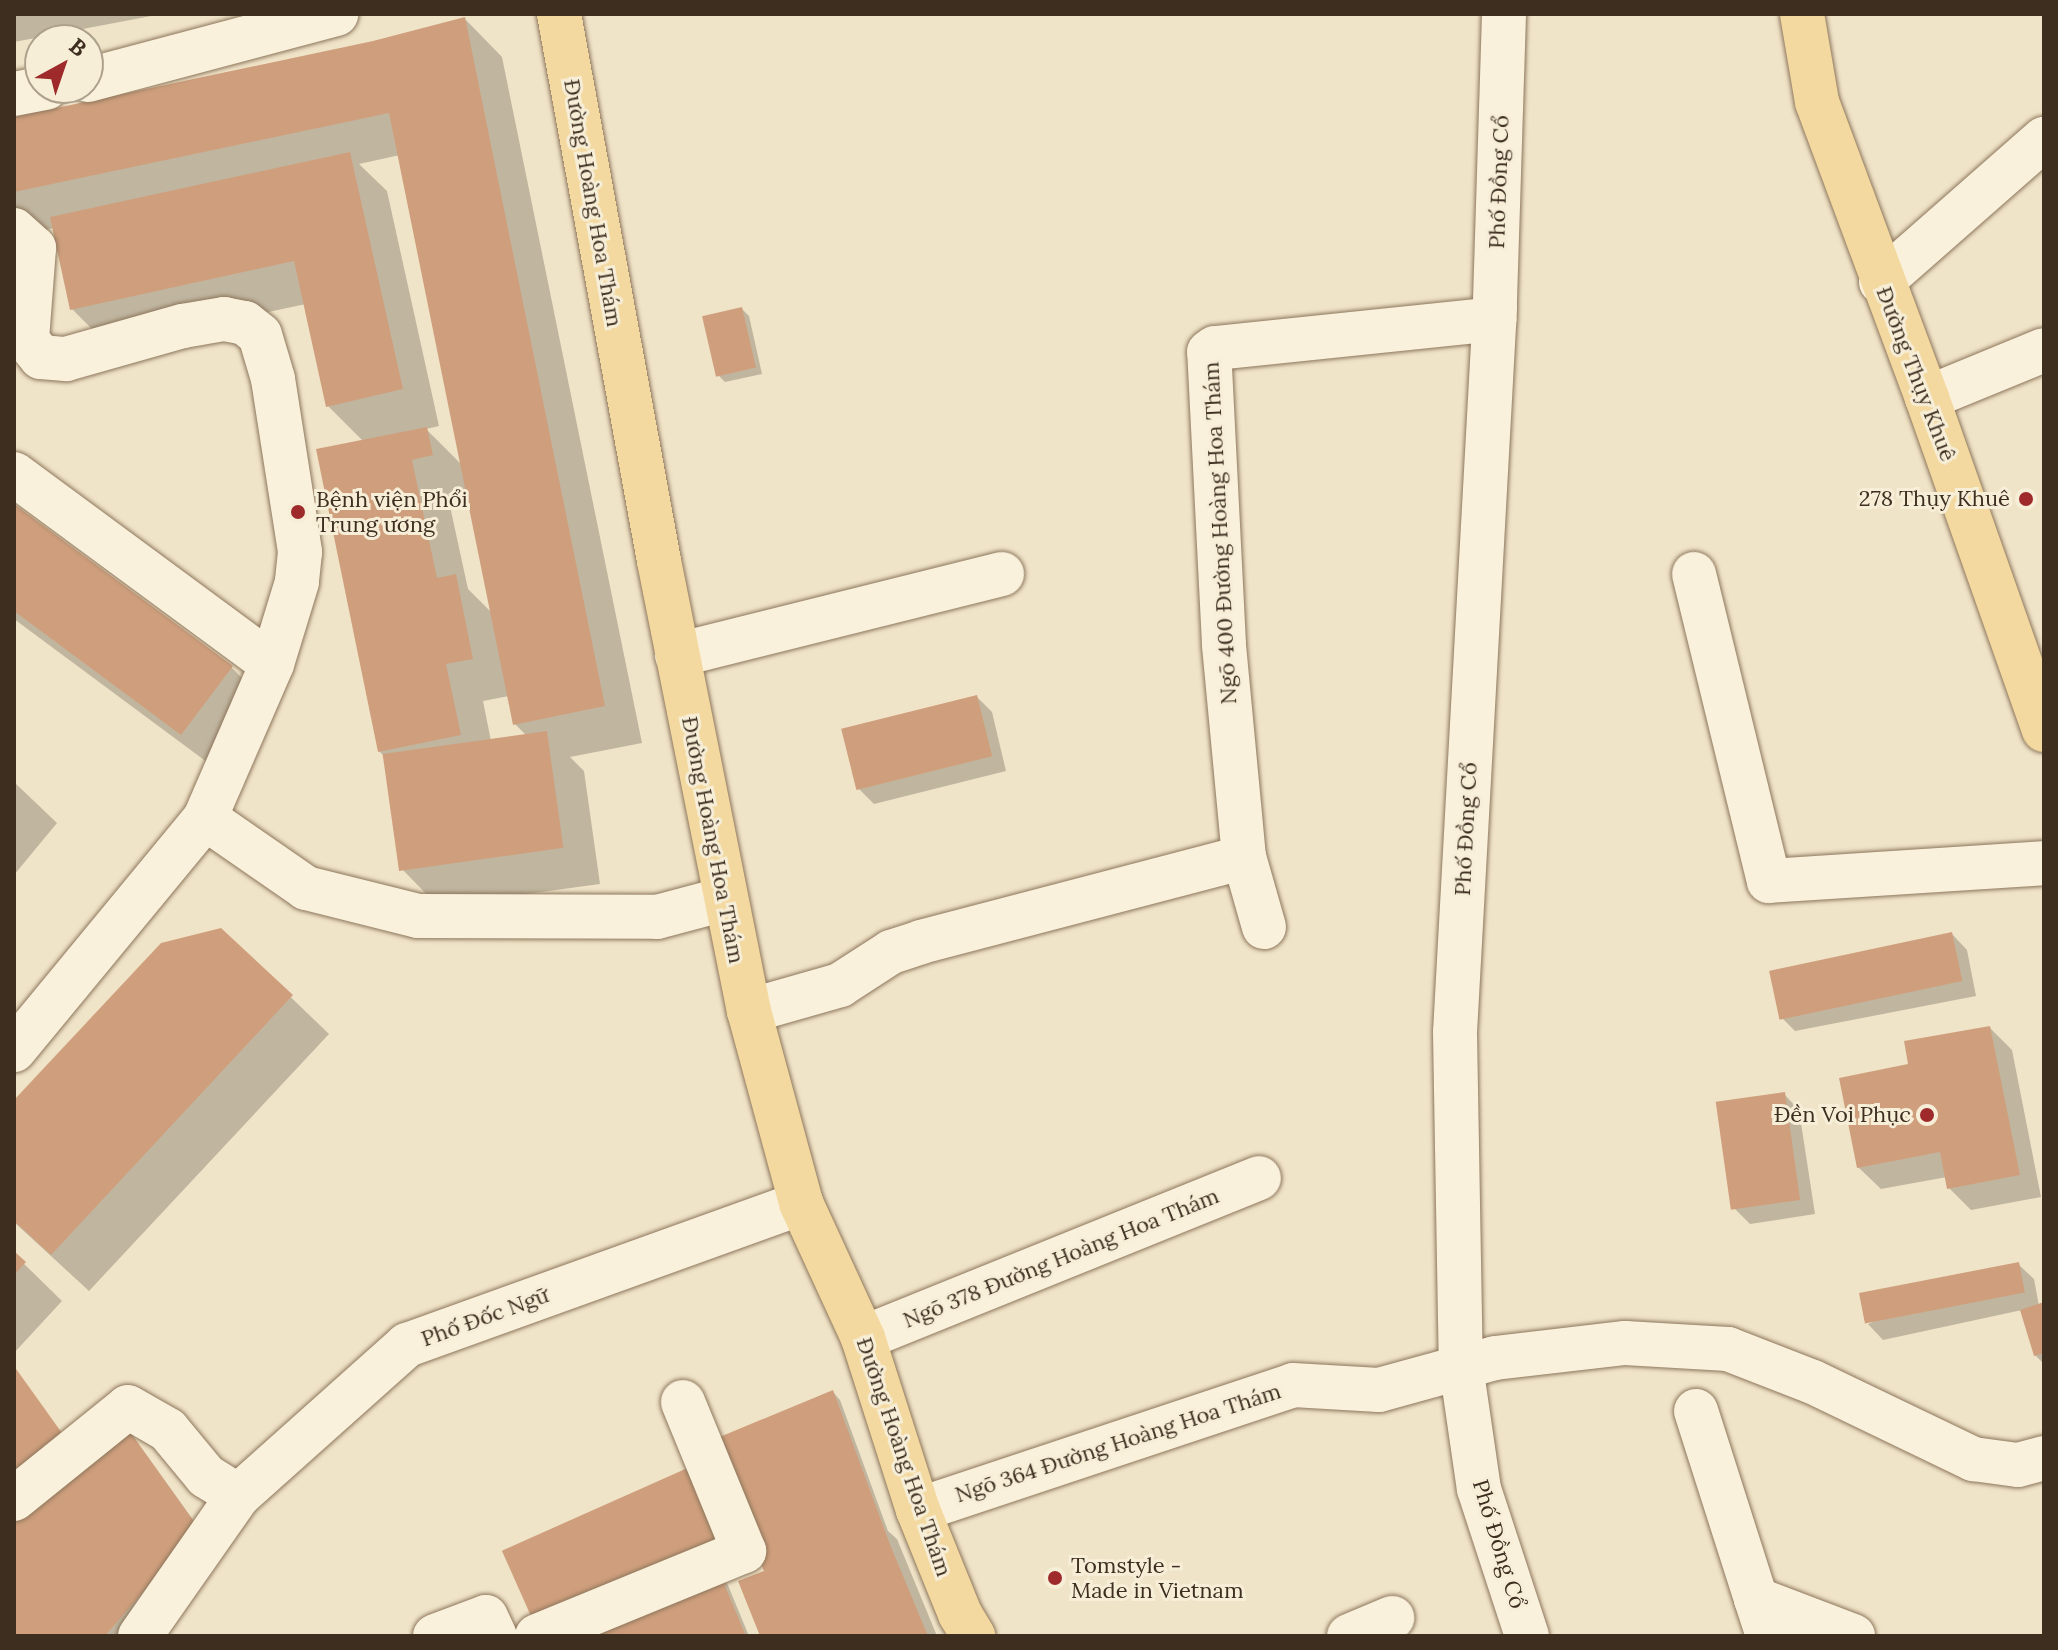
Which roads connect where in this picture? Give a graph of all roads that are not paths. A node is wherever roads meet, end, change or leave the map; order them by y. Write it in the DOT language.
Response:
graph roads {
  1 [pos="336,14"];
  2 [pos="559,14"];
  3 [pos="1504,14"];
  4 [pos="1802,14"];
  5 [pos="104,76"];
  6 [pos="2044,139"];
  7 [pos="14,230"];
  8 [pos="1881,282"];
  9 [pos="1494,319"];
  10 [pos="2044,350"];
  11 [pos="1927,398"];
  12 [pos="14,474"];
  13 [pos="1002,574"];
  14 [pos="1694,574"];
  15 [pos="677,655"];
  16 [pos="2033,662"];
  17 [pos="272,664"];
  18 [pos="2044,730"];
  19 [pos="205,818"];
  20 [pos="1244,857"];
  21 [pos="2044,863"];
  22 [pos="724,899"];
  23 [pos="1264,927"];
  24 [pos="749,1011"];
  25 [pos="14,1050"];
  26 [pos="1259,1178"];
  27 [pos="801,1203"];
  28 [pos="863,1338"];
  29 [pos="1461,1366"];
  30 [pos="683,1402"];
  31 [pos="1696,1411"];
  32 [pos="2044,1458"];
  33 [pos="238,1496"];
  34 [pos="14,1499"];
  35 [pos="918,1510"];
  36 [pos="1392,1618"];
  37 [pos="1762,1618"];
  38 [pos="140,1636"];
  39 [pos="435,1636"];
  40 [pos="495,1636"];
  41 [pos="537,1636"];
  42 [pos="973,1636"];
  43 [pos="1349,1636"];
  44 [pos="1527,1636"];
  45 [pos="1853,1636"];
  1 -- 5 [label="street"];
  2 -- 15 [label="main road, Đường Hoàng Hoa Thám"];
  3 -- 9 [label="street, Phố Đồng Cổ"];
  4 -- 8 [label="main road, Đường Thụy Khuê"];
  6 -- 8 [label="street"];
  7 -- 17 [label="street"];
  8 -- 11 [label="main road, Đường Thụy Khuê"];
  9 -- 20 [label="street, Ngõ 400 Đường Hoàng Hoa Thám"];
  9 -- 29 [label="street, Phố Đồng Cổ"];
  10 -- 11 [label="street"];
  11 -- 16 [label="main road, Đường Thụy Khuê"];
  12 -- 17 [label="street"];
  13 -- 15 [label="street"];
  14 -- 21 [label="street"];
  15 -- 22 [label="main road, Đường Hoàng Hoa Thám"];
  16 -- 18 [label="main road, Đường Thụy Khuê"];
  17 -- 19 [label="street"];
  19 -- 22 [label="street"];
  19 -- 25 [label="street"];
  20 -- 23 [label="street, Ngõ 400 Đường Hoàng Hoa Thám"];
  20 -- 24 [label="street"];
  22 -- 24 [label="main road, Đường Hoàng Hoa Thám"];
  24 -- 27 [label="main road, Đường Hoàng Hoa Thám"];
  26 -- 28 [label="street, Ngõ 378 Đường Hoàng Hoa Thám"];
  27 -- 28 [label="main road, Đường Hoàng Hoa Thám"];
  27 -- 33 [label="street, Phố Đốc Ngữ"];
  28 -- 35 [label="main road, Đường Hoàng Hoa Thám"];
  29 -- 32 [label="street, Ngõ 364 Đường Hoàng Hoa Thám"];
  29 -- 35 [label="street, Ngõ 364 Đường Hoàng Hoa Thám"];
  29 -- 44 [label="street, Phố Đồng Cổ"];
  30 -- 41 [label="street"];
  31 -- 37 [label="street"];
  33 -- 34 [label="street"];
  33 -- 38 [label="street, Phố Đốc Ngữ"];
  35 -- 42 [label="main road, Đường Hoàng Hoa Thám"];
  36 -- 43 [label="street"];
  37 -- 45 [label="street"];
  39 -- 40 [label="street"];
}
